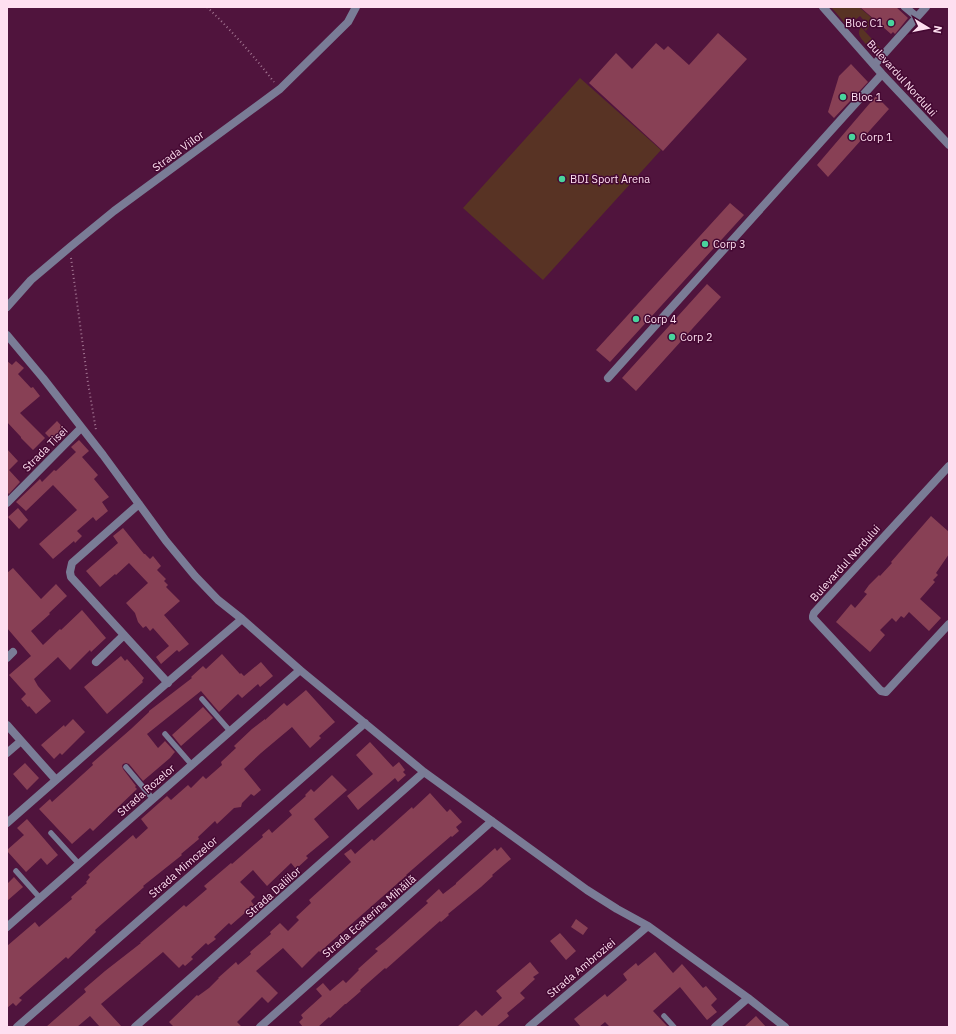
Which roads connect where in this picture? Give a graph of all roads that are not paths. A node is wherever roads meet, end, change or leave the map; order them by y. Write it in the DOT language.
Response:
graph roads {
  1 [pos="356,7"];
  2 [pos="823,7"];
  3 [pos="905,7"];
  4 [pos="926,7"];
  5 [pos="917,17"];
  6 [pos="874,65"];
  7 [pos="882,74"];
  8 [pos="949,146"];
  9 [pos="7,307"];
  10 [pos="7,335"];
  11 [pos="608,378"];
  12 [pos="81,428"];
  13 [pos="949,466"];
  14 [pos="7,503"];
  15 [pos="139,504"];
  16 [pos="242,619"];
  17 [pos="949,624"];
  18 [pos="124,635"];
  19 [pos="96,662"];
  20 [pos="300,670"];
  21 [pos="168,682"];
  22 [pos="202,699"];
  23 [pos="365,723"];
  24 [pos="7,726"];
  25 [pos="230,731"];
  26 [pos="165,734"];
  27 [pos="21,741"];
  28 [pos="7,754"];
  29 [pos="192,765"];
  30 [pos="126,767"];
  31 [pos="424,772"];
  32 [pos="56,780"];
  33 [pos="153,799"];
  34 [pos="492,821"];
  35 [pos="7,824"];
  36 [pos="51,833"];
  37 [pos="79,864"];
  38 [pos="16,871"];
  39 [pos="40,898"];
  40 [pos="648,926"];
  41 [pos="7,927"];
  42 [pos="748,998"];
  43 [pos="664,1016"];
  44 [pos="17,1027"];
  45 [pos="135,1027"];
  46 [pos="260,1027"];
  47 [pos="529,1027"];
  48 [pos="674,1027"];
  49 [pos="715,1027"];
  50 [pos="785,1027"];
  1 -- 9 [label="street, Strada Viilor"];
  2 -- 6 [label="street, Bulevardul Nordului"];
  3 -- 5 [label="street"];
  4 -- 5 [label="street"];
  5 -- 6 [label="street"];
  6 -- 7 [label="street, Bulevardul Nordului"];
  7 -- 8 [label="street, Bulevardul Nordului"];
  7 -- 11 [label="street"];
  10 -- 12 [label="street"];
  12 -- 14 [label="street, Strada Tisei"];
  12 -- 15 [label="street"];
  13 -- 17 [label="street, Bulevardul Nordului"];
  15 -- 16 [label="street"];
  15 -- 18 [label="street"];
  16 -- 20 [label="street"];
  16 -- 21 [label="street"];
  18 -- 19 [label="street"];
  18 -- 21 [label="street"];
  20 -- 23 [label="street"];
  20 -- 25 [label="street, Strada Rozelor"];
  21 -- 32 [label="street"];
  22 -- 25 [label="lane"];
  23 -- 31 [label="street"];
  23 -- 44 [label="street, Strada Mimozelor"];
  24 -- 27 [label="street"];
  25 -- 29 [label="street, Strada Rozelor"];
  26 -- 29 [label="lane"];
  27 -- 28 [label="street"];
  27 -- 32 [label="street"];
  29 -- 33 [label="street, Strada Rozelor"];
  30 -- 33 [label="lane"];
  31 -- 34 [label="street"];
  31 -- 45 [label="street, Strada Daliilor"];
  32 -- 35 [label="street"];
  33 -- 37 [label="street, Strada Rozelor"];
  34 -- 40 [label="street"];
  34 -- 46 [label="street, Strada Ecaterina Mihăilă"];
  36 -- 37 [label="lane"];
  37 -- 39 [label="street, Strada Rozelor"];
  38 -- 39 [label="lane"];
  39 -- 41 [label="street, Strada Rozelor"];
  40 -- 42 [label="street"];
  40 -- 47 [label="street, Strada Ambroziei"];
  42 -- 49 [label="street"];
  42 -- 50 [label="street"];
  43 -- 48 [label="lane"];
}
